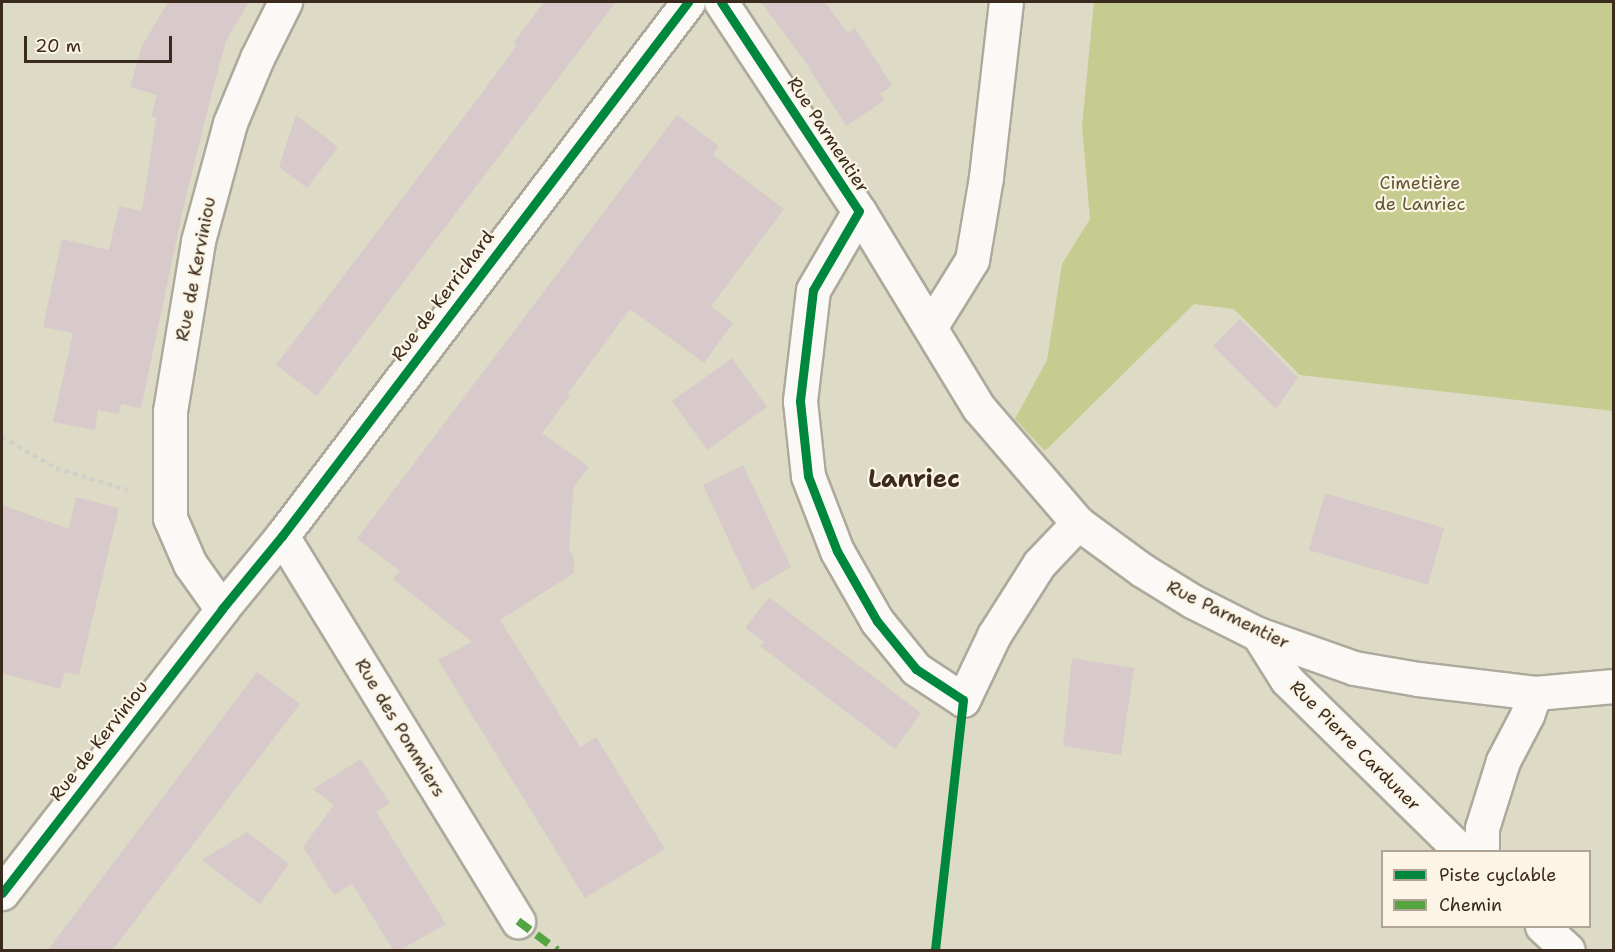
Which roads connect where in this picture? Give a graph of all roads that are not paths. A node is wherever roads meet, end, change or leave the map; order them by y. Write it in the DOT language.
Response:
graph roads {
  1 [pos="285,2"];
  2 [pos="688,2"];
  3 [pos="721,2"];
  4 [pos="1006,2"];
  5 [pos="859,211"];
  6 [pos="931,326"];
  7 [pos="1078,523"];
  8 [pos="282,536"];
  9 [pos="222,609"];
  10 [pos="1258,634"];
  11 [pos="1614,686"];
  12 [pos="1535,693"];
  13 [pos="1460,850"];
  14 [pos="1482,850"];
  15 [pos="2,893"];
  16 [pos="518,921"];
  17 [pos="1543,928"];
  18 [pos="1568,951"];
  1 -- 9 [label="street, Rue de Kerviniou"];
  2 -- 8 [label="street, Rue de Kerrichard"];
  3 -- 5 [label="street, Rue Parmentier"];
  4 -- 6 [label="street"];
  5 -- 6 [label="street, Rue Parmentier"];
  5 -- 7 [label="street, Rue Parmentier"];
  6 -- 7 [label="street, Rue Parmentier"];
  7 -- 10 [label="street, Rue Parmentier"];
  8 -- 9 [label="street, Rue de Kerrichard"];
  8 -- 16 [label="street, Rue des Pommiers"];
  9 -- 15 [label="street, Rue de Kerviniou"];
  10 -- 12 [label="street, Rue Parmentier"];
  10 -- 13 [label="street, Rue Pierre Carduner"];
  11 -- 12 [label="street, Rue Parmentier"];
  12 -- 14 [label="street"];
  17 -- 18 [label="street"];
}
